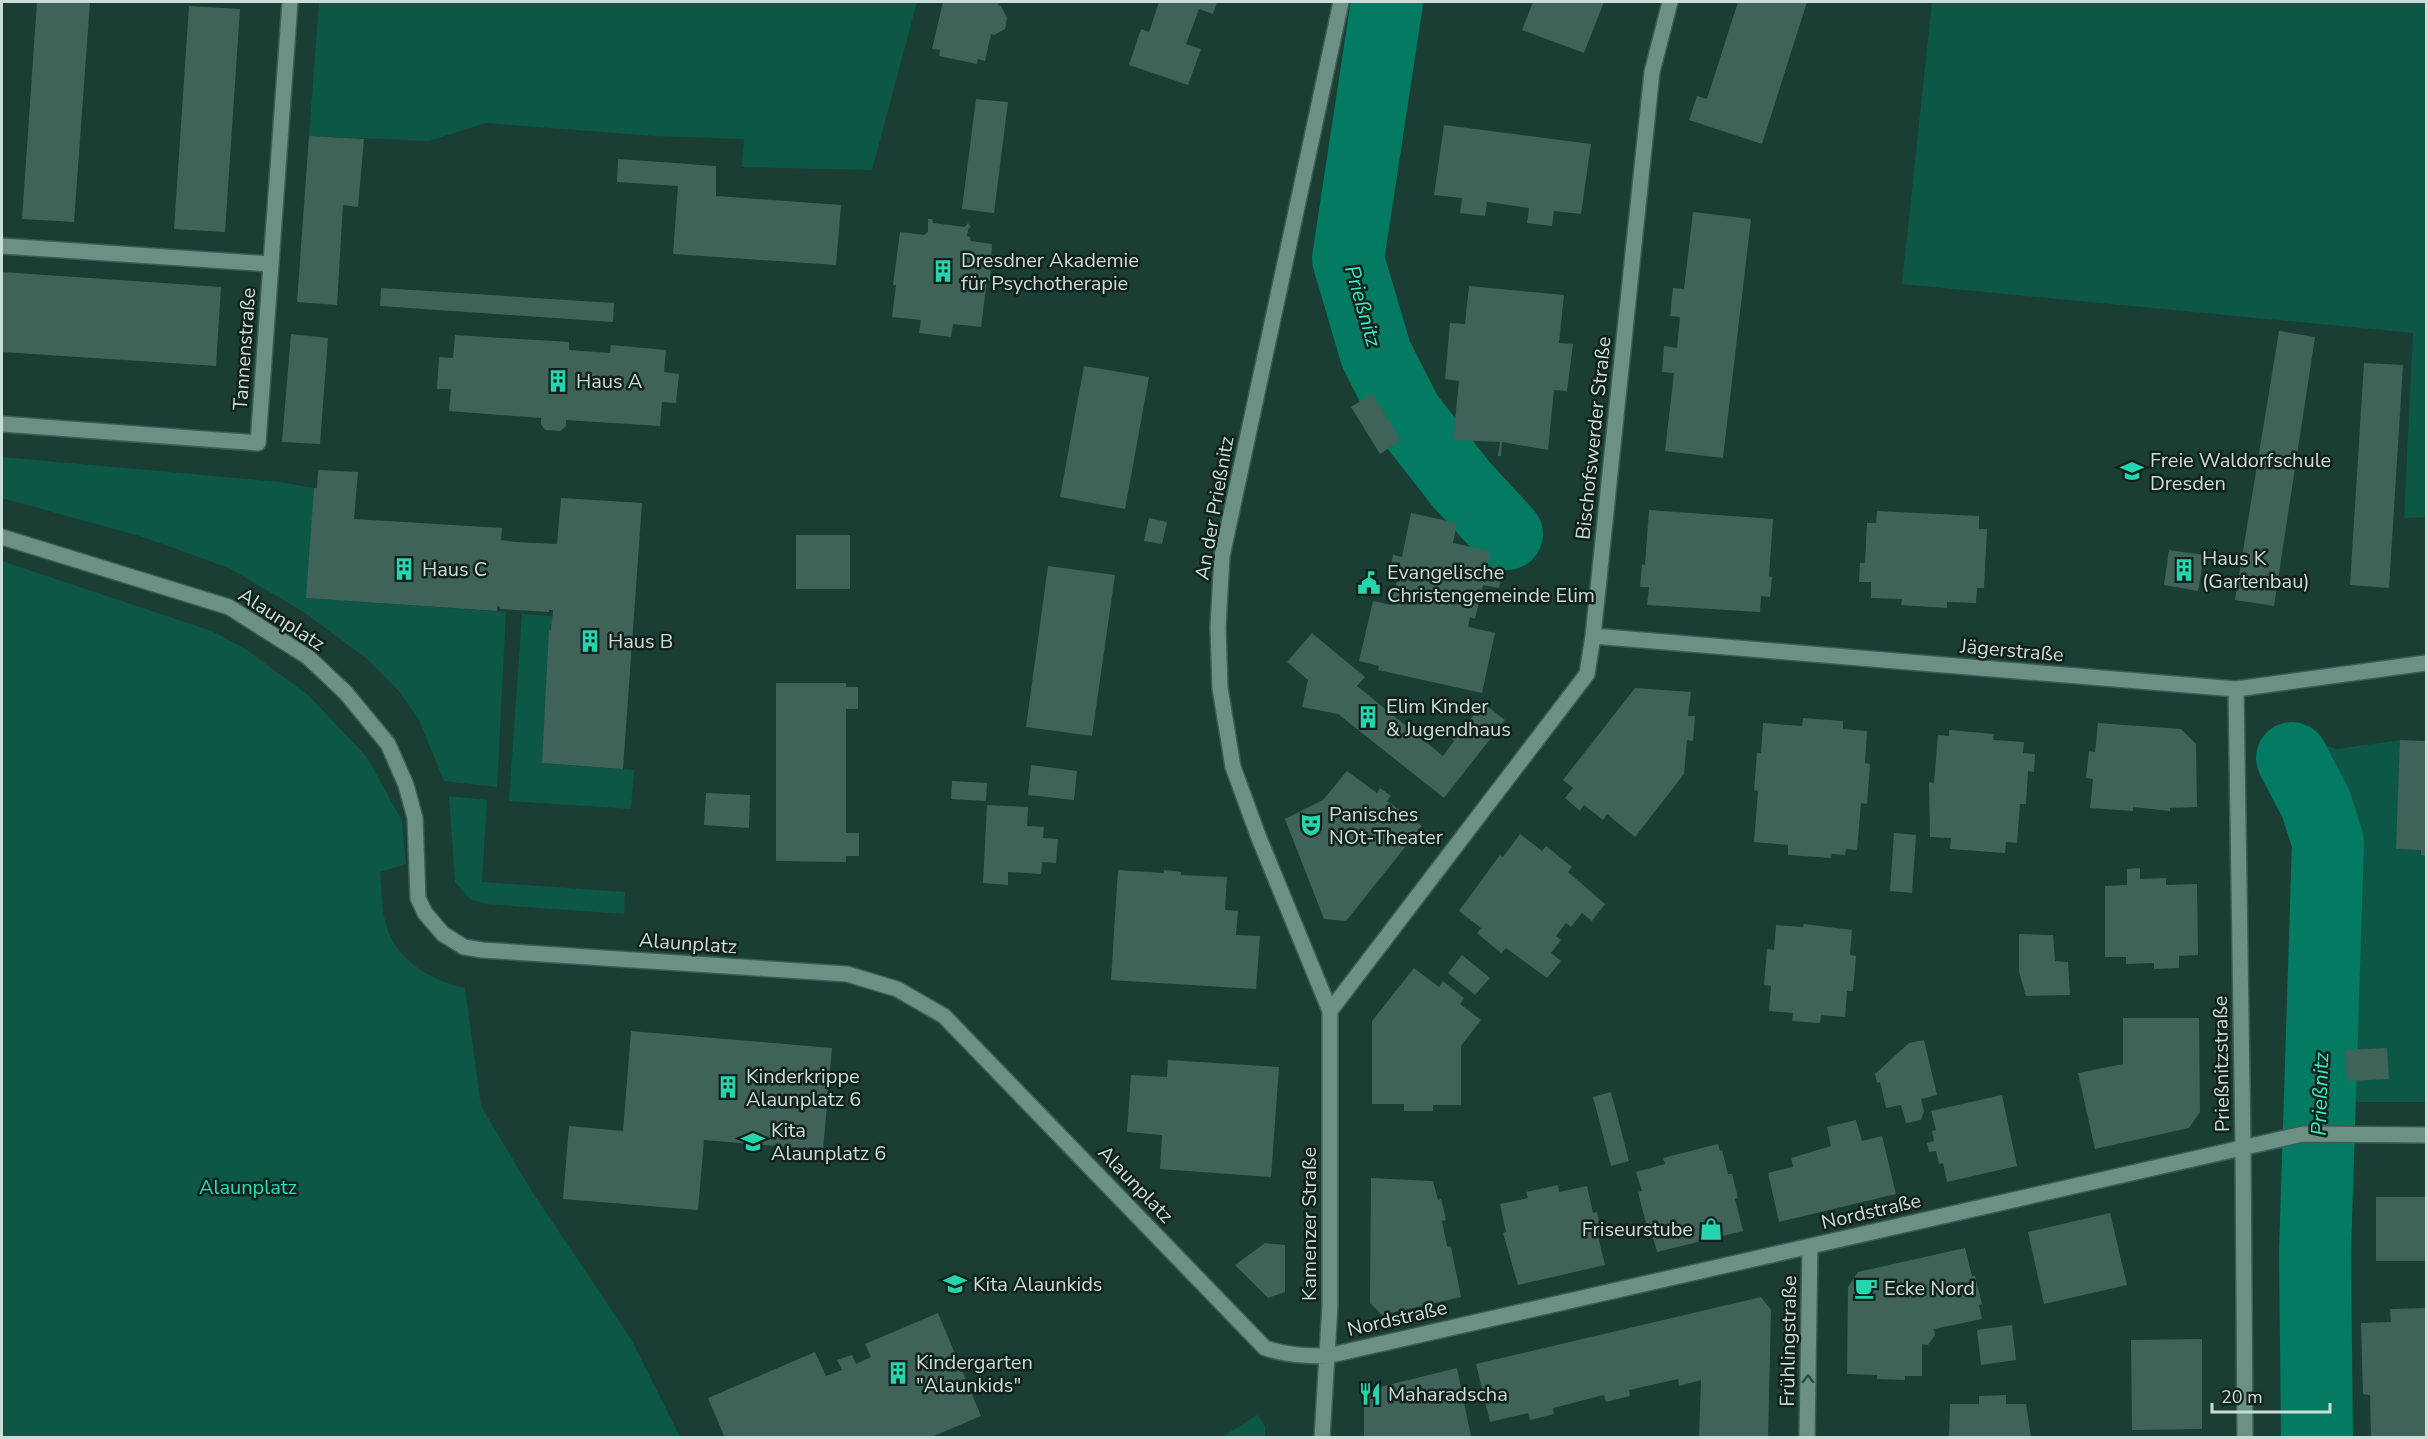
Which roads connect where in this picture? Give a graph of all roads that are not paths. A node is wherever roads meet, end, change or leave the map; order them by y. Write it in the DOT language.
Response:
graph roads {
  1 [pos="290,2"];
  2 [pos="1341,2"];
  3 [pos="1670,2"];
  4 [pos="2,246"];
  5 [pos="271,264"];
  6 [pos="2,424"];
  7 [pos="2,537"];
  8 [pos="1593,636"];
  9 [pos="2427,663"];
  10 [pos="2236,689"];
  11 [pos="1330,1011"];
  12 [pos="2427,1135"];
  13 [pos="2243,1148"];
  14 [pos="1810,1246"];
  15 [pos="1328,1356"];
  16 [pos="1322,1437"];
  17 [pos="1807,1437"];
  18 [pos="2244,1437"];
  1 -- 5 [label="street, Tannenstraße"];
  2 -- 11 [label="street, An der Prießnitz"];
  3 -- 8 [label="street, Bischofswerder Straße"];
  4 -- 5 [label="street"];
  5 -- 6 [label="street, Tannenstraße"];
  7 -- 15 [label="street, Alaunplatz"];
  8 -- 10 [label="street, Jägerstraße"];
  8 -- 11 [label="street, Bischofswerder Straße"];
  9 -- 10 [label="street, Jägerstraße"];
  10 -- 13 [label="street, Prießnitzstraße"];
  11 -- 15 [label="street, Kamenzer Straße"];
  12 -- 13 [label="street, Nordstraße"];
  13 -- 14 [label="street, Nordstraße"];
  13 -- 18 [label="street, Prießnitzstraße"];
  14 -- 15 [label="street, Nordstraße"];
  17 -- 14 [label="street, Frühlingstraße, one-way"];
  15 -- 16 [label="street, Kamenzer Straße"];
}
